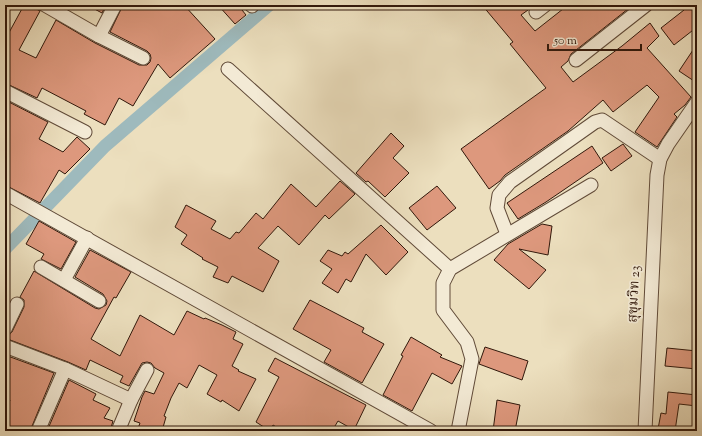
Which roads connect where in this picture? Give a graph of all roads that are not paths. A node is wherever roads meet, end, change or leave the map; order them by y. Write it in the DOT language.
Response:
graph roads {
  1 [pos="45,5"];
  2 [pos="115,5"];
  3 [pos="646,5"];
  4 [pos="99,36"];
  5 [pos="143,58"];
  6 [pos="576,60"];
  7 [pos="228,69"];
  8 [pos="5,91"];
  9 [pos="697,102"];
  10 [pos="85,132"];
  11 [pos="660,159"];
  12 [pos="591,185"];
  13 [pos="5,193"];
  14 [pos="507,234"];
  15 [pos="87,238"];
  16 [pos="41,267"];
  17 [pos="450,269"];
  18 [pos="64,280"];
  19 [pos="99,301"];
  20 [pos="17,304"];
  21 [pos="5,329"];
  22 [pos="5,346"];
  23 [pos="65,369"];
  24 [pos="147,370"];
  25 [pos="131,400"];
  26 [pos="38,431"];
  27 [pos="118,431"];
  28 [pos="431,431"];
  29 [pos="458,431"];
  30 [pos="645,431"];
  1 -- 4 [label="street"];
  2 -- 4 [label="street"];
  3 -- 6 [label="street"];
  4 -- 5 [label="street"];
  7 -- 17 [label="street"];
  8 -- 10 [label="street"];
  9 -- 11 [label="street"];
  11 -- 14 [label="street"];
  11 -- 30 [label="street, สุขุมวิท 23"];
  12 -- 14 [label="street"];
  13 -- 15 [label="street"];
  14 -- 17 [label="street"];
  15 -- 18 [label="street"];
  15 -- 28 [label="street"];
  16 -- 18 [label="street"];
  17 -- 29 [label="street"];
  18 -- 19 [label="street"];
  20 -- 21 [label="street"];
  22 -- 23 [label="street"];
  23 -- 25 [label="street"];
  23 -- 26 [label="street"];
  24 -- 25 [label="street"];
  25 -- 27 [label="street"];
}
